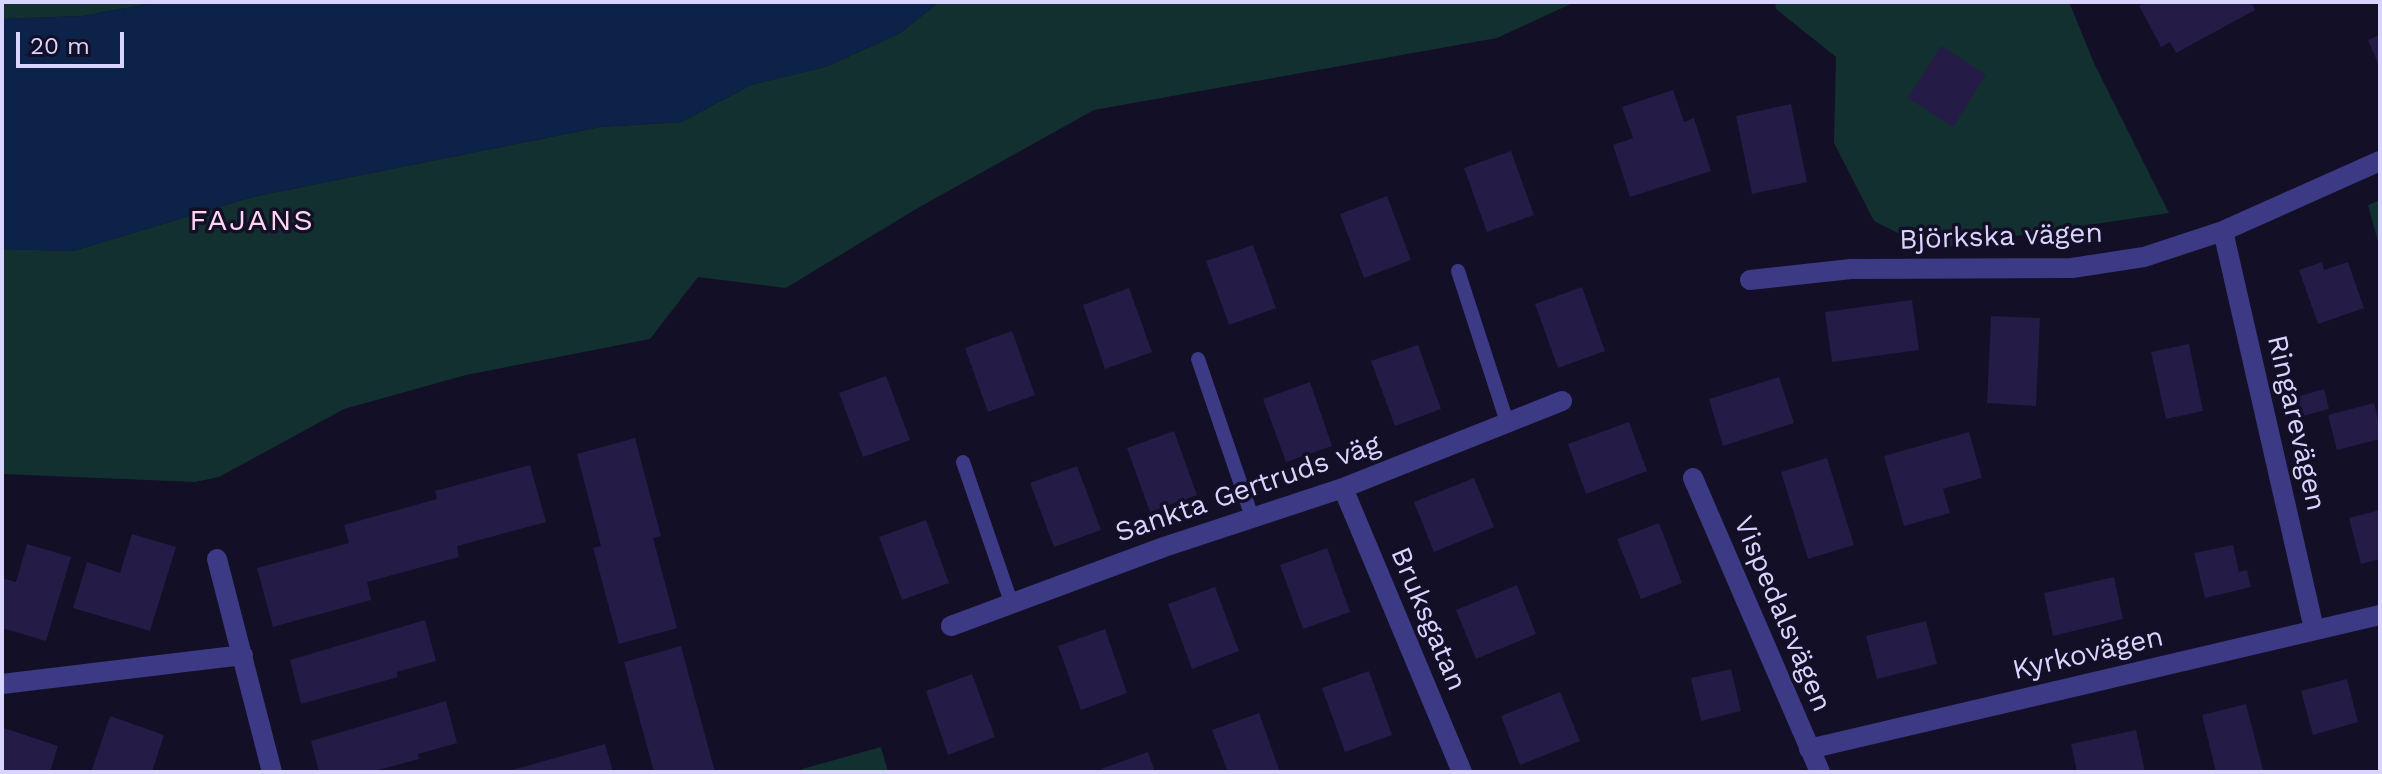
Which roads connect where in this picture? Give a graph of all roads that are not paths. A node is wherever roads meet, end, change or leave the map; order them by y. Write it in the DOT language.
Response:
graph roads {
  1 [pos="2380,161"];
  2 [pos="2223,231"];
  3 [pos="1458,271"];
  4 [pos="1750,280"];
  5 [pos="1198,359"];
  6 [pos="1562,401"];
  7 [pos="1507,422"];
  8 [pos="963,462"];
  9 [pos="1693,478"];
  10 [pos="1343,488"];
  11 [pos="1252,517"];
  12 [pos="217,559"];
  13 [pos="1011,602"];
  14 [pos="2380,615"];
  15 [pos="951,626"];
  16 [pos="2314,629"];
  17 [pos="243,655"];
  18 [pos="2,684"];
  19 [pos="1809,749"];
  20 [pos="1457,771"];
  21 [pos="272,772"];
  22 [pos="1820,772"];
  1 -- 2 [label="street, Björkska vägen"];
  2 -- 4 [label="street, Björkska vägen"];
  2 -- 16 [label="street, Ringarevägen"];
  3 -- 7 [label="lane"];
  5 -- 11 [label="lane"];
  6 -- 7 [label="street, Sankta Gertruds väg"];
  7 -- 10 [label="street, Sankta Gertruds väg"];
  8 -- 13 [label="lane"];
  9 -- 19 [label="street, Vispedalsvägen"];
  10 -- 11 [label="street, Sankta Gertruds väg"];
  10 -- 20 [label="street, Bruksgatan"];
  11 -- 13 [label="street, Sankta Gertruds väg"];
  12 -- 17 [label="street"];
  13 -- 15 [label="street, Sankta Gertruds väg"];
  14 -- 16 [label="street, Kyrkovägen"];
  16 -- 19 [label="street, Kyrkovägen"];
  17 -- 18 [label="street"];
  17 -- 21 [label="street"];
  19 -- 22 [label="street, Vispedalsvägen"];
}
